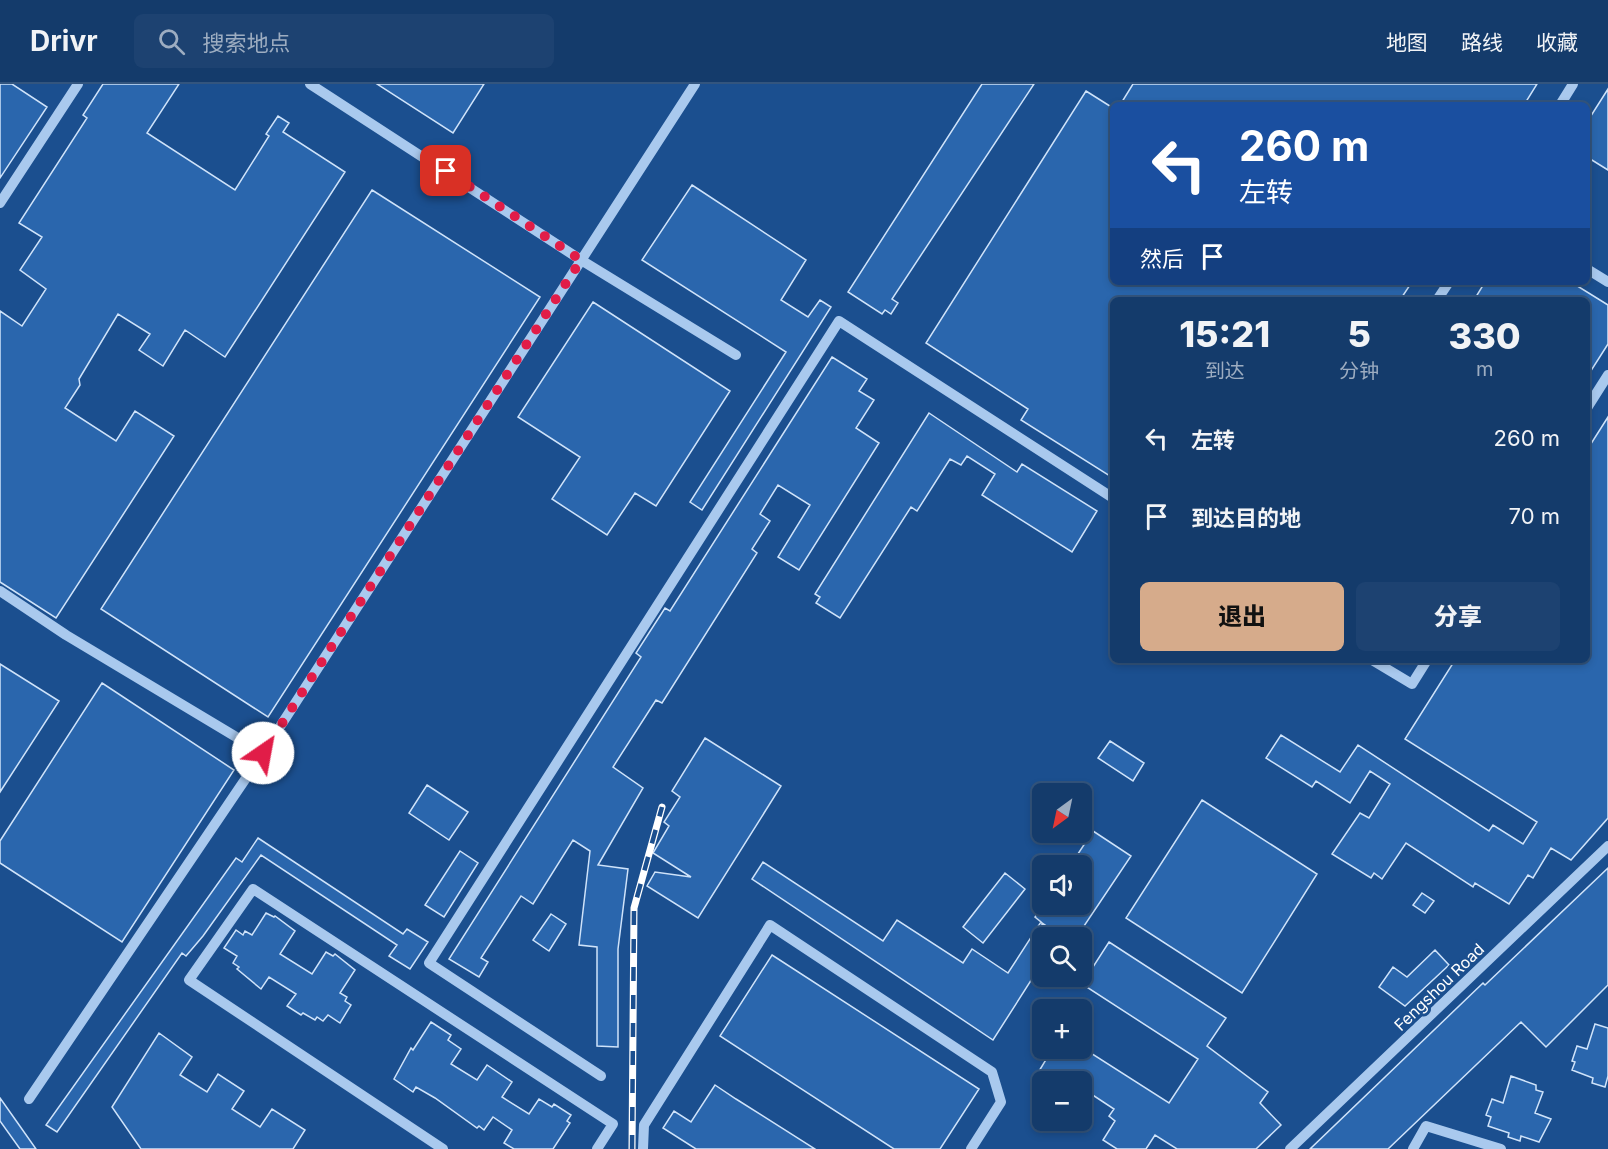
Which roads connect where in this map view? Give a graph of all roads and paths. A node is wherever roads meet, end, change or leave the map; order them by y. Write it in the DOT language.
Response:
graph roads {
  1 [pos="78,84"];
  2 [pos="310,84"];
  3 [pos="694,84"];
  4 [pos="1573,84"];
  5 [pos="1562,102"];
  6 [pos="0,203"];
  7 [pos="581,260"];
  8 [pos="1590,270"];
  9 [pos="1608,282"];
  10 [pos="736,355"];
  11 [pos="1608,375"];
  12 [pos="1590,403"];
  13 [pos="1110,496"];
  14 [pos="0,591"];
  15 [pos="1377,663"];
  16 [pos="1425,663"];
  17 [pos="263,753"];
  18 [pos="1608,846"];
  19 [pos="602,1076"];
  20 [pos="29,1099"];
  21 [pos="443,1149"];
  22 [pos="597,1149"];
  23 [pos="643,1149"];
  24 [pos="971,1149"];
  25 [pos="1290,1149"];
  26 [pos="1413,1149"];
  27 [pos="1501,1149"];
  1 -- 6 [label="street"];
  2 -- 7 [label="street"];
  3 -- 7 [label="street"];
  4 -- 5 [label="street"];
  7 -- 10 [label="street"];
  7 -- 17 [label="street"];
  8 -- 9 [label="street"];
  11 -- 12 [label="street"];
  13 -- 19 [label="street"];
  14 -- 17 [label="street"];
  15 -- 16 [label="street"];
  17 -- 20 [label="street"];
  18 -- 25 [label="street, Fengshou Road"];
  21 -- 22 [label="street"];
  23 -- 24 [label="street"];
  26 -- 27 [label="street"];
}
